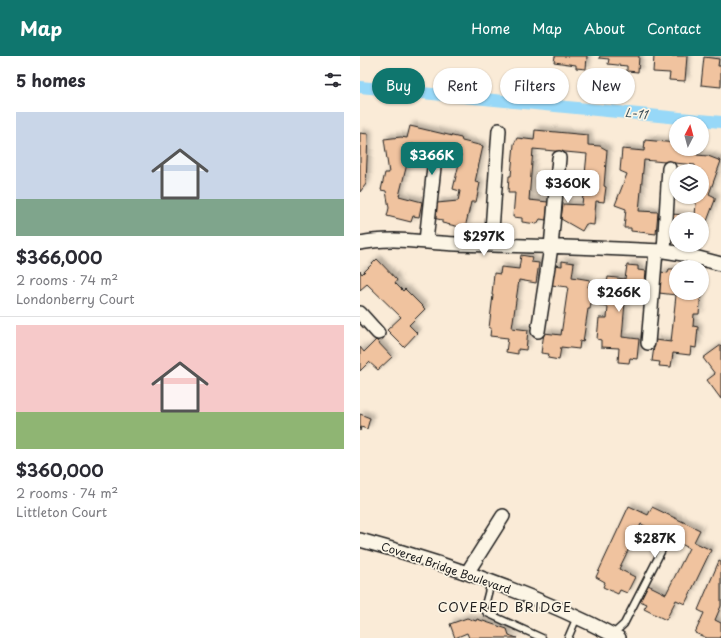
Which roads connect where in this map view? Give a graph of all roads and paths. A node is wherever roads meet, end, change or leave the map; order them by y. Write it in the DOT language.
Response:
graph roads {
  1 [pos="499,130"];
  2 [pos="435,158"];
  3 [pos="559,158"];
  4 [pos="669,168"];
  5 [pos="426,241"];
  6 [pos="360,243"];
  7 [pos="491,245"];
  8 [pos="551,247"];
  9 [pos="660,251"];
  10 [pos="721,264"];
  11 [pos="360,313"];
  12 [pos="538,331"];
  13 [pos="378,333"];
  14 [pos="648,343"];
  15 [pos="503,516"];
  16 [pos="360,540"];
  17 [pos="665,544"];
  18 [pos="467,573"];
  19 [pos="491,582"];
  20 [pos="577,617"];
  21 [pos="614,637"];
  22 [pos="542,638"];
  23 [pos="568,638"];
  1 -- 7 [label="street"];
  2 -- 5 [label="street"];
  3 -- 8 [label="street"];
  4 -- 9 [label="street"];
  5 -- 6 [label="street"];
  5 -- 7 [label="street"];
  7 -- 8 [label="street"];
  8 -- 9 [label="street"];
  8 -- 12 [label="street"];
  9 -- 10 [label="street"];
  9 -- 14 [label="street"];
  11 -- 13 [label="street"];
  15 -- 18 [label="street"];
  16 -- 18 [label="street, Covered Bridge Boulevard"];
  17 -- 21 [label="lane"];
  18 -- 19 [label="street, Covered Bridge Boulevard"];
  19 -- 20 [label="street, Covered Bridge Boulevard"];
  19 -- 22 [label="lane"];
  20 -- 21 [label="street, Covered Bridge Boulevard"];
  20 -- 23 [label="lane"];
}
